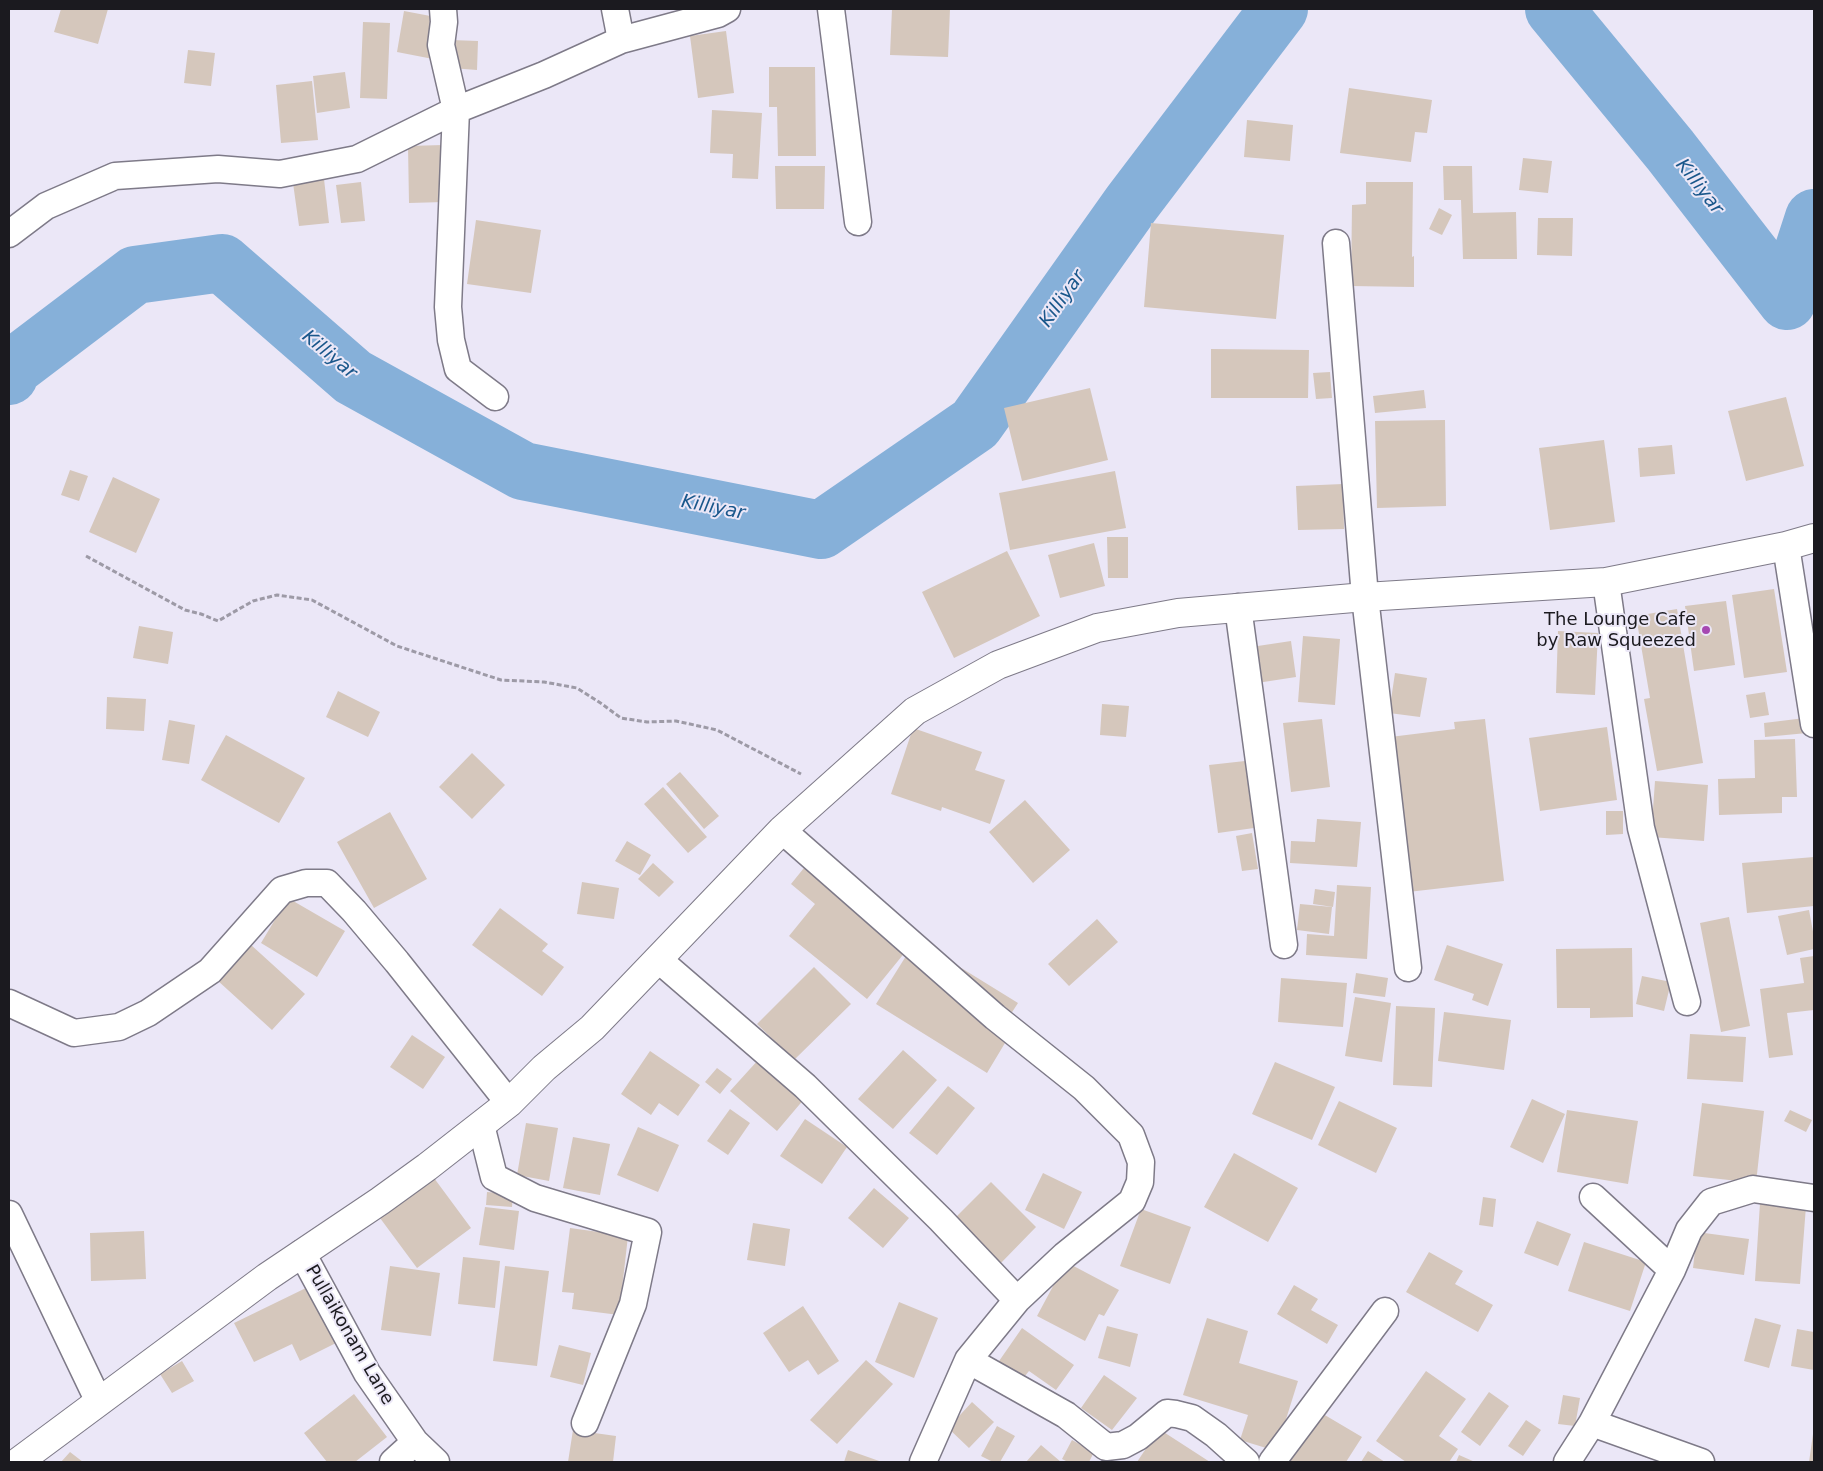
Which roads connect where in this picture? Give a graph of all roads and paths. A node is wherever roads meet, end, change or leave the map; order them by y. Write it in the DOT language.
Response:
graph roads {
  1 [pos="443,9"];
  2 [pos="615,9"];
  3 [pos="727,9"];
  4 [pos="832,9"];
  5 [pos="621,40"];
  6 [pos="456,110"];
  7 [pos="858,222"];
  8 [pos="9,234"];
  9 [pos="1336,243"];
  10 [pos="495,397"];
  11 [pos="1814,538"];
  12 [pos="1786,546"];
  13 [pos="86,556"];
  14 [pos="1606,582"];
  15 [pos="1365,597"];
  16 [pos="1238,607"];
  17 [pos="1814,724"];
  18 [pos="828,789"];
  19 [pos="782,830"];
  20 [pos="1284,946"];
  21 [pos="658,960"];
  22 [pos="1408,968"];
  23 [pos="1687,1002"];
  24 [pos="9,1003"];
  25 [pos="508,1103"];
  26 [pos="481,1125"];
  27 [pos="1593,1196"];
  28 [pos="1814,1198"];
  29 [pos="9,1214"];
  30 [pos="302,1253"];
  31 [pos="1672,1270"];
  32 [pos="1017,1300"];
  33 [pos="1385,1311"];
  34 [pos="968,1360"];
  35 [pos="99,1402"];
  36 [pos="585,1423"];
  37 [pos="1592,1423"];
  38 [pos="415,1442"];
  39 [pos="18,1462"];
  40 [pos="393,1462"];
  41 [pos="436,1462"];
  42 [pos="923,1462"];
  43 [pos="1246,1462"];
  44 [pos="1272,1462"];
  45 [pos="1568,1462"];
  46 [pos="1701,1462"];
  1 -- 6 [label="street"];
  2 -- 5 [label="street"];
  3 -- 5 [label="street"];
  4 -- 7 [label="street"];
  5 -- 6 [label="street"];
  6 -- 8 [label="street"];
  6 -- 10 [label="street"];
  9 -- 15 [label="street"];
  11 -- 12 [label="street"];
  12 -- 14 [label="street"];
  12 -- 17 [label="street"];
  13 -- 18 [label="path"];
  14 -- 15 [label="street"];
  14 -- 23 [label="street"];
  15 -- 16 [label="street"];
  15 -- 22 [label="street"];
  16 -- 18 [label="street"];
  16 -- 20 [label="street"];
  18 -- 19 [label="street"];
  19 -- 21 [label="street"];
  19 -- 32 [label="street"];
  21 -- 25 [label="street"];
  21 -- 32 [label="street"];
  24 -- 25 [label="street"];
  25 -- 26 [label="street"];
  26 -- 30 [label="street"];
  26 -- 36 [label="street"];
  27 -- 31 [label="street"];
  28 -- 31 [label="street"];
  29 -- 35 [label="street"];
  30 -- 35 [label="street"];
  30 -- 38 [label="street, Pullaikonam Lane"];
  31 -- 37 [label="street"];
  32 -- 34 [label="street"];
  33 -- 44 [label="street"];
  34 -- 42 [label="street"];
  34 -- 43 [label="street"];
  35 -- 39 [label="street"];
  37 -- 45 [label="street"];
  37 -- 46 [label="street"];
  38 -- 40 [label="street"];
  38 -- 41 [label="street, Pullaikonam Lane"];
}
